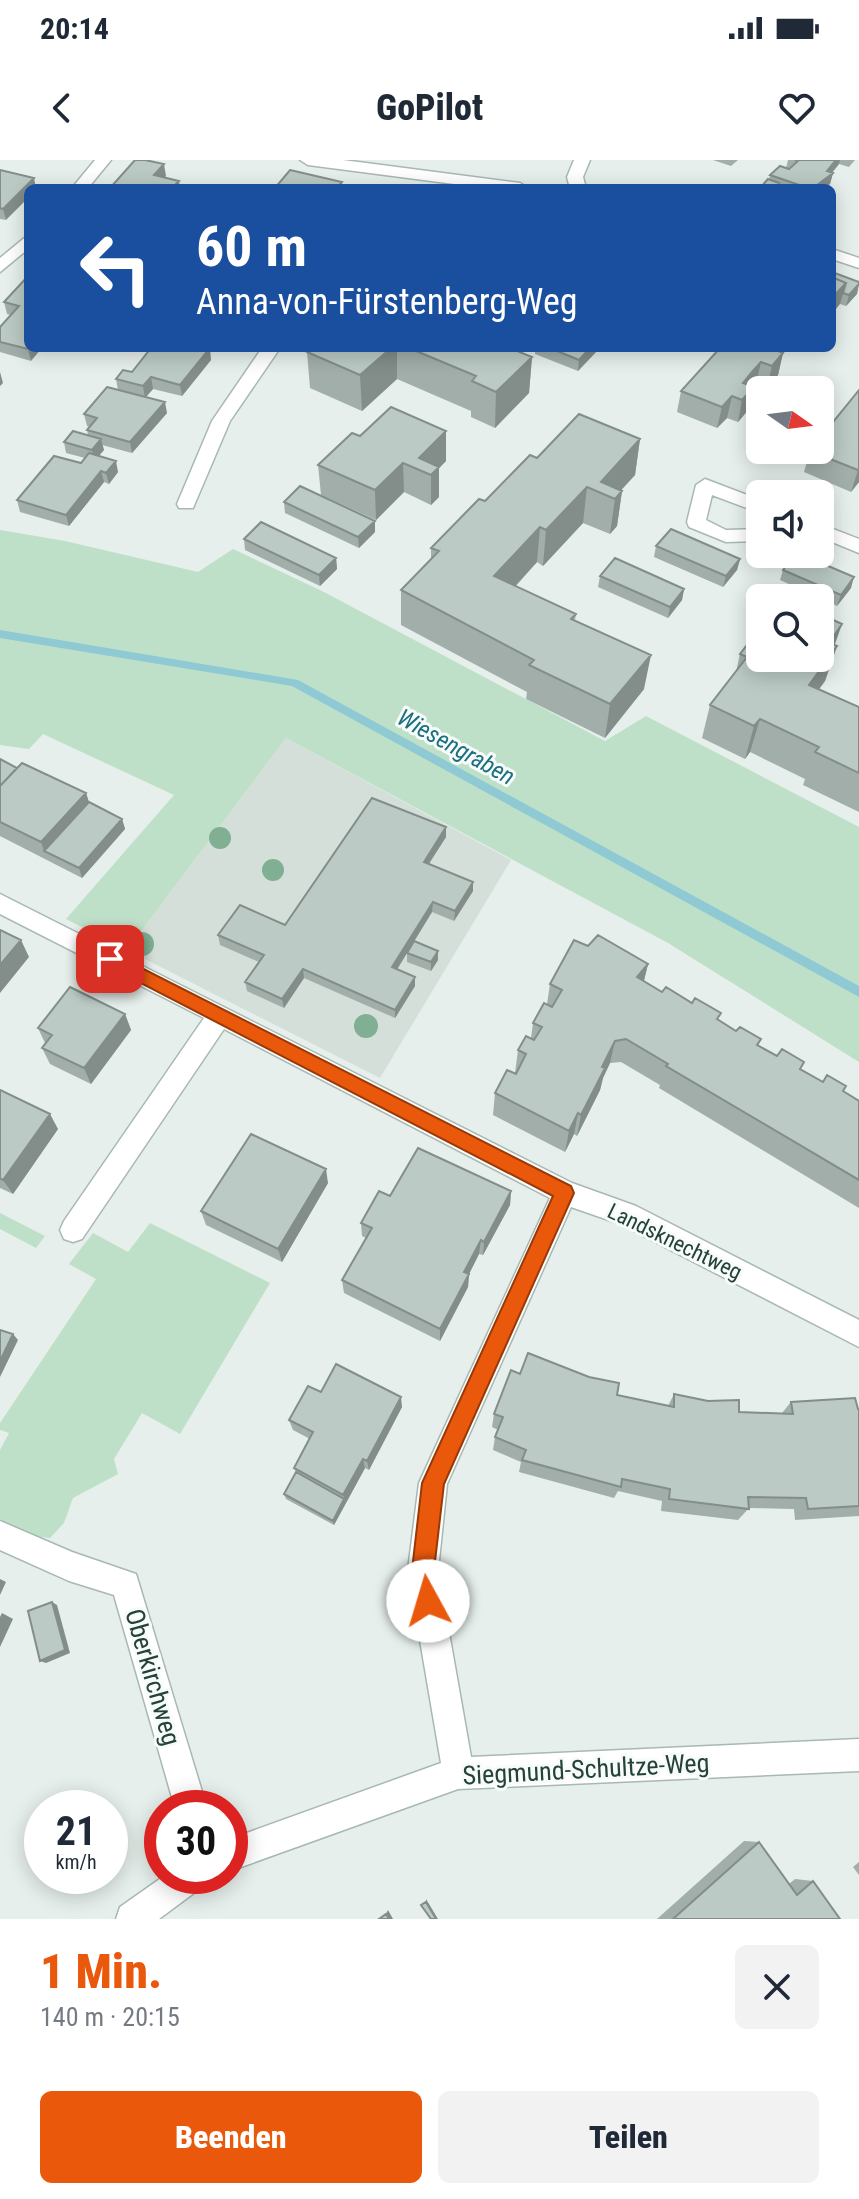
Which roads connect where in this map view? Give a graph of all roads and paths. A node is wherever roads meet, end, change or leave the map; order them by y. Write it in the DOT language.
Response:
graph roads {
  1 [pos="103,160"];
  2 [pos="308,160"];
  3 [pos="582,160"];
  4 [pos="470,166"];
  5 [pos="402,181"];
  6 [pos="470,183"];
  7 [pos="83,184"];
  8 [pos="480,184"];
  9 [pos="577,184"];
  10 [pos="24,244"];
  11 [pos="836,255"];
  12 [pos="859,263"];
  13 [pos="0,267"];
  14 [pos="268,352"];
  15 [pos="746,501"];
  16 [pos="186,504"];
  17 [pos="746,536"];
  18 [pos="834,536"];
  19 [pos="859,546"];
  20 [pos="0,903"];
  21 [pos="220,1015"];
  22 [pos="565,1193"];
  23 [pos="73,1230"];
  24 [pos="859,1334"];
  25 [pos="0,1535"];
  26 [pos="859,1755"];
  27 [pos="458,1773"];
  28 [pos="186,1790"];
  29 [pos="248,1849"];
  30 [pos="166,1894"];
  31 [pos="132,1919"];
  1 -- 7 [label="street"];
  2 -- 5 [label="street"];
  3 -- 9 [label="street"];
  4 -- 6 [label="street"];
  5 -- 6 [label="street"];
  6 -- 8 [label="street"];
  10 -- 13 [label="street"];
  11 -- 12 [label="street"];
  14 -- 16 [label="street"];
  15 -- 17 [label="street"];
  18 -- 19 [label="street"];
  20 -- 21 [label="street, Landsknechtweg"];
  21 -- 22 [label="street, Landsknechtweg"];
  21 -- 23 [label="street"];
  22 -- 24 [label="street, Landsknechtweg"];
  22 -- 27 [label="street"];
  25 -- 28 [label="street, Oberkirchweg"];
  26 -- 27 [label="street, Siegmund-Schultze-Weg"];
  27 -- 29 [label="street, Siegmund-Schultze-Weg"];
  30 -- 31 [label="street"];
}
